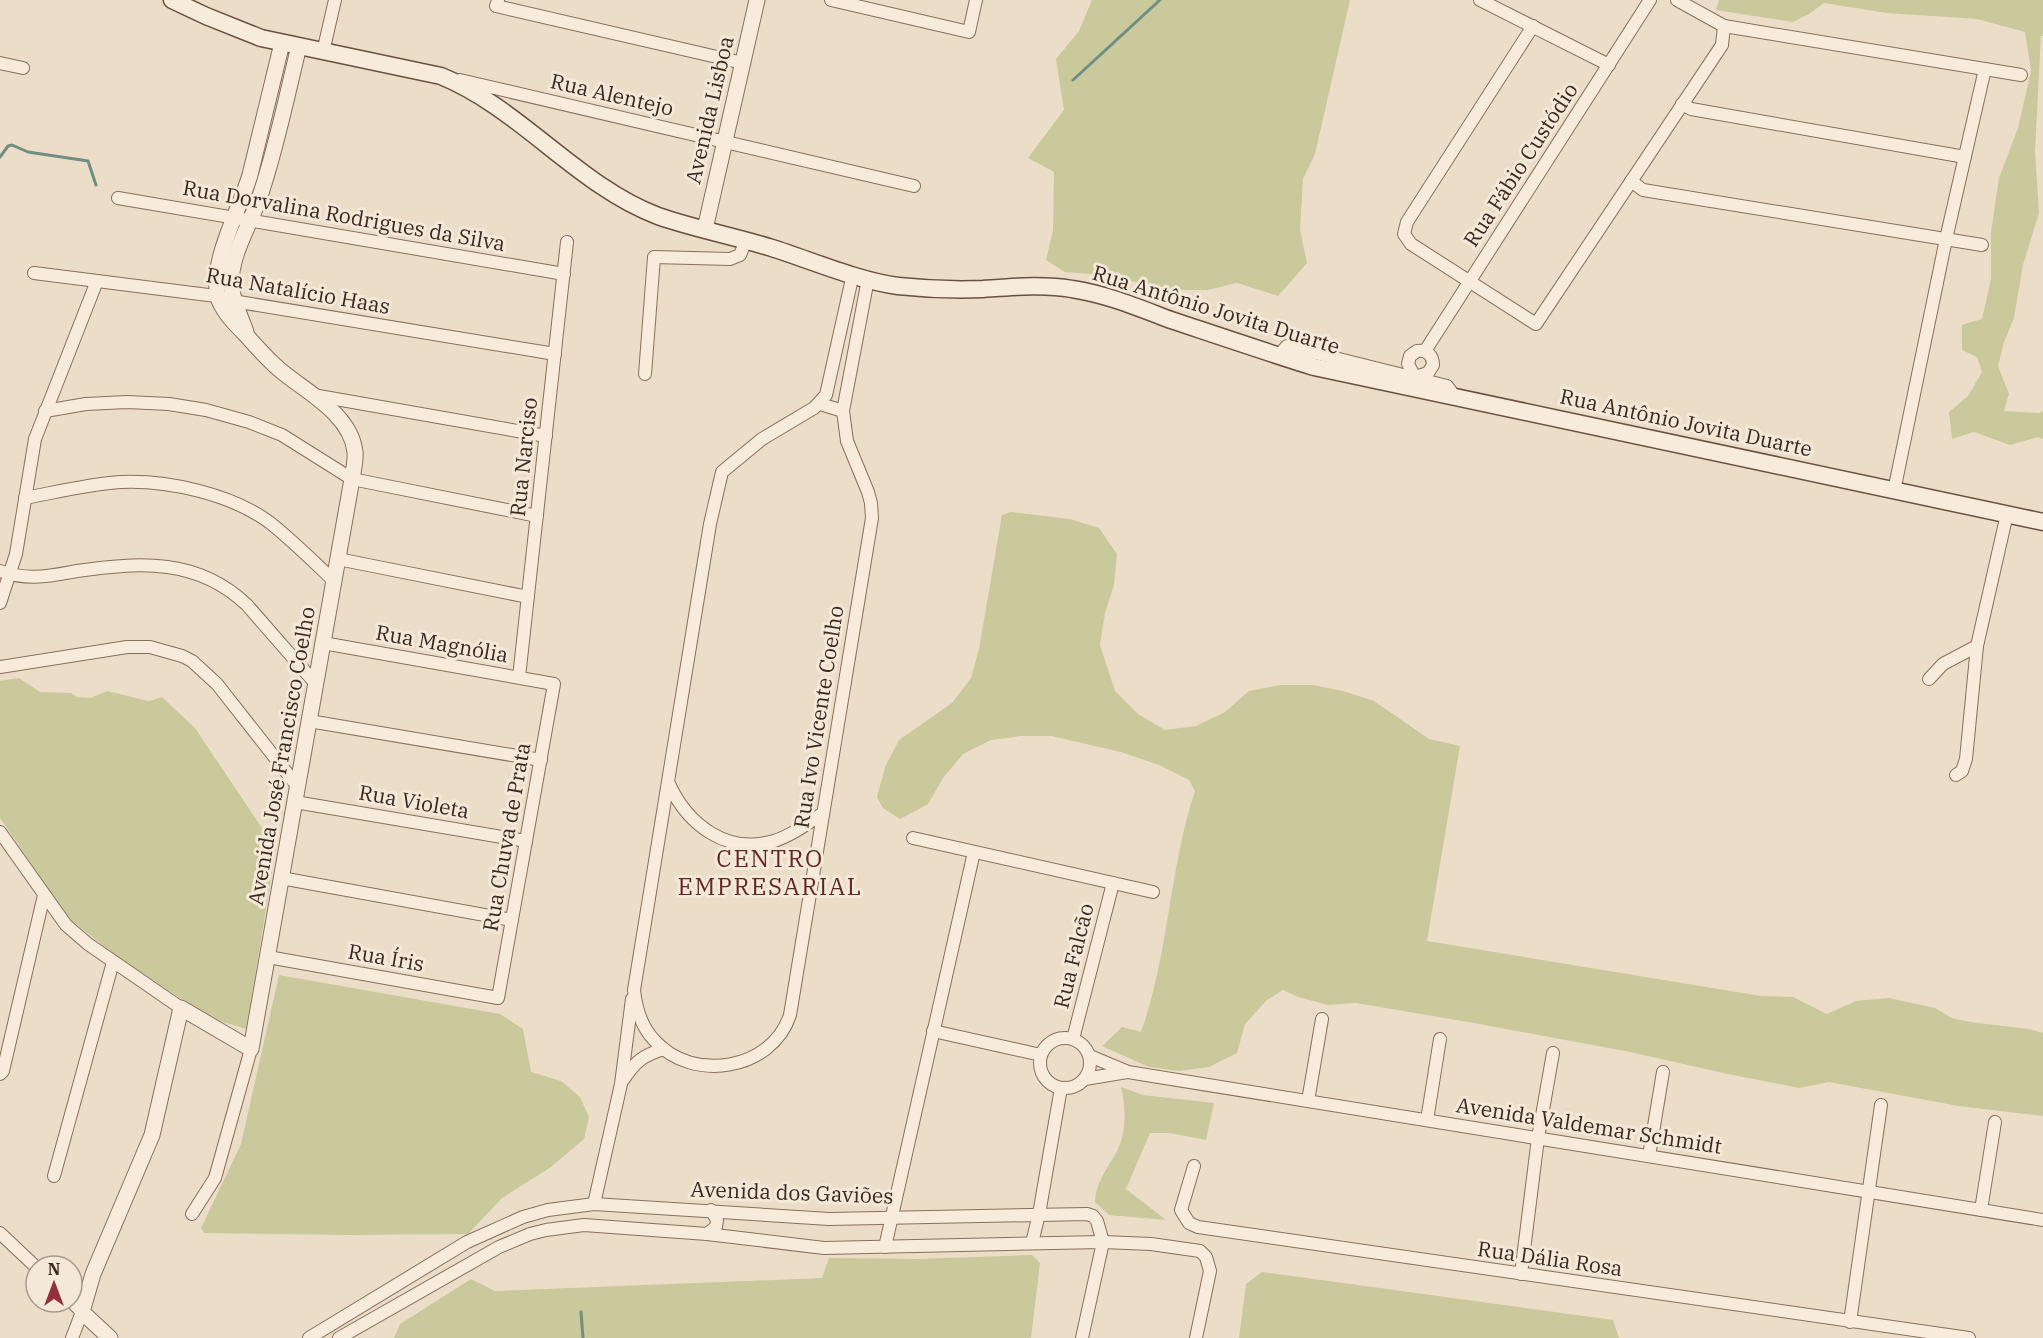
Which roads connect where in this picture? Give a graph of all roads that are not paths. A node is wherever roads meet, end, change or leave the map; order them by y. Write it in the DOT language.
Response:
graph roads {
  1 [pos="172,0"];
  2 [pos="335,0"];
  3 [pos="757,0"];
  4 [pos="831,0"];
  5 [pos="976,0"];
  6 [pos="1480,0"];
  7 [pos="1650,0"];
  8 [pos="1677,0"];
  9 [pos="497,3"];
  10 [pos="1724,26"];
  11 [pos="1533,27"];
  12 [pos="291,44"];
  13 [pos="323,52"];
  14 [pos="0,63"];
  15 [pos="742,63"];
  16 [pos="1609,65"];
  17 [pos="23,68"];
  18 [pos="1985,69"];
  19 [pos="2020,75"];
  20 [pos="441,76"];
  21 [pos="515,93"];
  22 [pos="1682,104"];
  23 [pos="508,117"];
  24 [pos="725,141"];
  25 [pos="1965,157"];
  26 [pos="1631,181"];
  27 [pos="914,186"];
  28 [pos="118,198"];
  29 [pos="234,218"];
  30 [pos="251,220"];
  31 [pos="705,228"];
  32 [pos="1946,239"];
  33 [pos="746,240"];
  34 [pos="567,242"];
  35 [pos="1982,245"];
  36 [pos="34,273"];
  37 [pos="564,274"];
  38 [pos="861,277"];
  39 [pos="97,281"];
  40 [pos="1470,281"];
  41 [pos="219,297"];
  42 [pos="236,302"];
  43 [pos="248,338"];
  44 [pos="1425,351"];
  45 [pos="555,354"];
  46 [pos="1278,356"];
  47 [pos="645,374"];
  48 [pos="1415,377"];
  49 [pos="312,395"];
  50 [pos="1456,398"];
  51 [pos="820,404"];
  52 [pos="45,411"];
  53 [pos="843,411"];
  54 [pos="546,436"];
  55 [pos="352,479"];
  56 [pos="1894,491"];
  57 [pos="25,498"];
  58 [pos="2007,513"];
  59 [pos="537,516"];
  60 [pos="2043,522"];
  61 [pos="338,559"];
  62 [pos="5,573"];
  63 [pos="334,581"];
  64 [pos="528,597"];
  65 [pos="0,603"];
  66 [pos="323,643"];
  67 [pos="1977,646"];
  68 [pos="0,667"];
  69 [pos="519,677"];
  70 [pos="1929,679"];
  71 [pos="316,684"];
  72 [pos="554,684"];
  73 [pos="309,721"];
  74 [pos="541,760"];
  75 [pos="1956,776"];
  76 [pos="669,784"];
  77 [pos="296,794"];
  78 [pos="823,813"];
  79 [pos="0,832"];
  80 [pos="913,838"];
  81 [pos="526,841"];
  82 [pos="974,852"];
  83 [pos="281,878"];
  84 [pos="1113,883"];
  85 [pos="1153,892"];
  86 [pos="44,895"];
  87 [pos="512,920"];
  88 [pos="268,957"];
  89 [pos="113,962"];
  90 [pos="634,990"];
  91 [pos="498,998"];
  92 [pos="181,1008"];
  93 [pos="1322,1018"];
  94 [pos="933,1031"];
  95 [pos="1073,1039"];
  96 [pos="1440,1039"];
  97 [pos="251,1049"];
  98 [pos="664,1049"];
  99 [pos="1553,1053"];
  100 [pos="1041,1055"];
  101 [pos="1090,1056"];
  102 [pos="1128,1072"];
  103 [pos="1663,1072"];
  104 [pos="0,1074"];
  105 [pos="1085,1079"];
  106 [pos="621,1084"];
  107 [pos="1061,1088"];
  108 [pos="1308,1101"];
  109 [pos="1881,1105"];
  110 [pos="1427,1120"];
  111 [pos="1995,1122"];
  112 [pos="1538,1138"];
  113 [pos="1649,1156"];
  114 [pos="1194,1166"];
  115 [pos="54,1176"];
  116 [pos="1869,1191"];
  117 [pos="594,1204"];
  118 [pos="1981,1209"];
  119 [pos="711,1210"];
  120 [pos="192,1214"];
  121 [pos="1040,1214"];
  122 [pos="523,1217"];
  123 [pos="892,1217"];
  124 [pos="2043,1220"];
  125 [pos="0,1233"];
  126 [pos="530,1234"];
  127 [pos="707,1234"];
  128 [pos="1103,1242"];
  129 [pos="1032,1243"];
  130 [pos="885,1247"];
  131 [pos="24,1256"];
  132 [pos="1521,1274"];
  133 [pos="84,1293"];
  134 [pos="84,1313"];
  135 [pos="76,1314"];
  136 [pos="1850,1322"];
  137 [pos="72,1338"];
  138 [pos="111,1338"];
  139 [pos="309,1338"];
  140 [pos="339,1338"];
  141 [pos="1083,1338"];
  142 [pos="1196,1338"];
  143 [pos="1969,1338"];
  1 -- 12 [label="main road, Rua Antônio Jovita Duarte"];
  2 -- 13 [label="street"];
  3 -- 15 [label="street, Avenida Lisboa"];
  4 -- 5 [label="street"];
  6 -- 11 [label="street"];
  7 -- 16 [label="street, Rua Fábio Custódio"];
  8 -- 10 [label="street"];
  9 -- 15 [label="street"];
  10 -- 18 [label="street"];
  10 -- 22 [label="street"];
  11 -- 16 [label="street"];
  11 -- 40 [label="street"];
  12 -- 13 [label="main road, Rua Antônio Jovita Duarte"];
  12 -- 29 [label="street, Avenida José Francisco Coelho"];
  12 -- 30 [label="street, Avenida José Francisco Coelho"];
  13 -- 20 [label="main road, Rua Antônio Jovita Duarte"];
  14 -- 17 [label="street"];
  15 -- 24 [label="street, Avenida Lisboa"];
  16 -- 40 [label="street, Rua Fábio Custódio"];
  18 -- 19 [label="street"];
  18 -- 25 [label="street"];
  20 -- 21 [label="street, Rua Alentejo"];
  20 -- 23 [label="main road, Rua Antônio Jovita Duarte"];
  21 -- 23 [label="street"];
  21 -- 24 [label="street, Rua Alentejo"];
  22 -- 25 [label="street"];
  22 -- 26 [label="street"];
  23 -- 31 [label="main road, Rua Antônio Jovita Duarte"];
  24 -- 27 [label="street, Rua Alentejo"];
  24 -- 31 [label="street, Avenida Lisboa"];
  25 -- 32 [label="street"];
  26 -- 32 [label="street"];
  26 -- 40 [label="street"];
  28 -- 29 [label="street, Rua Dorvalina Rodrigues da Silva"];
  29 -- 30 [label="street, Rua Dorvalina Rodrigues da Silva"];
  29 -- 41 [label="street, Avenida José Francisco Coelho"];
  30 -- 37 [label="street, Rua Dorvalina Rodrigues da Silva"];
  30 -- 42 [label="street, Avenida José Francisco Coelho"];
  31 -- 33 [label="main road, Rua Antônio Jovita Duarte"];
  32 -- 35 [label="street"];
  32 -- 56 [label="street"];
  33 -- 38 [label="main road, Rua Antônio Jovita Duarte"];
  33 -- 47 [label="street"];
  34 -- 37 [label="street, Rua Narciso"];
  36 -- 39 [label="street, Rua Natalício Haas"];
  37 -- 45 [label="street, Rua Narciso"];
  38 -- 46 [label="main road, Rua Antônio Jovita Duarte"];
  38 -- 51 [label="street"];
  38 -- 53 [label="street, Rua Ivo Vicente Coelho"];
  39 -- 41 [label="street, Rua Natalício Haas"];
  39 -- 52 [label="street"];
  40 -- 44 [label="street, Rua Fábio Custódio"];
  41 -- 42 [label="street, Rua Natalício Haas"];
  41 -- 43 [label="street, Avenida José Francisco Coelho"];
  42 -- 43 [label="street, Avenida José Francisco Coelho"];
  42 -- 45 [label="street, Rua Natalício Haas"];
  43 -- 49 [label="street, Avenida José Francisco Coelho"];
  44 -- 48 [label="street"];
  44 -- 48 [label="street"];
  45 -- 54 [label="street, Rua Narciso"];
  46 -- 48 [label="street"];
  46 -- 50 [label="main road, Rua Antônio Jovita Duarte"];
  48 -- 50 [label="street"];
  49 -- 54 [label="street"];
  49 -- 55 [label="street, Avenida José Francisco Coelho"];
  50 -- 56 [label="main road, Rua Antônio Jovita Duarte"];
  51 -- 53 [label="street"];
  51 -- 76 [label="street, Rua Ivo Vicente Coelho"];
  52 -- 55 [label="street"];
  52 -- 57 [label="street"];
  53 -- 78 [label="street, Rua Ivo Vicente Coelho"];
  54 -- 59 [label="street, Rua Narciso"];
  55 -- 59 [label="street"];
  55 -- 61 [label="street, Avenida José Francisco Coelho"];
  56 -- 58 [label="main road, Rua Antônio Jovita Duarte"];
  57 -- 62 [label="street"];
  57 -- 63 [label="street"];
  58 -- 60 [label="main road, Rua Antônio Jovita Duarte"];
  58 -- 67 [label="street"];
  59 -- 64 [label="street, Rua Narciso"];
  61 -- 63 [label="street, Avenida José Francisco Coelho"];
  61 -- 64 [label="street"];
  62 -- 65 [label="street"];
  62 -- 71 [label="street"];
  63 -- 66 [label="street, Avenida José Francisco Coelho"];
  64 -- 69 [label="street, Rua Narciso"];
  66 -- 69 [label="street, Rua Magnólia"];
  66 -- 71 [label="street, Avenida José Francisco Coelho"];
  67 -- 70 [label="street"];
  67 -- 75 [label="street"];
  68 -- 77 [label="street"];
  69 -- 72 [label="street, Rua Magnólia"];
  71 -- 73 [label="street, Avenida José Francisco Coelho"];
  72 -- 74 [label="street, Rua Chuva de Prata"];
  73 -- 74 [label="street"];
  73 -- 77 [label="street, Avenida José Francisco Coelho"];
  74 -- 81 [label="street, Rua Chuva de Prata"];
  76 -- 78 [label="street"];
  76 -- 90 [label="street, Rua Ivo Vicente Coelho"];
  77 -- 81 [label="street, Rua Violeta"];
  77 -- 83 [label="street, Avenida José Francisco Coelho"];
  78 -- 98 [label="street, Rua Ivo Vicente Coelho"];
  79 -- 86 [label="street"];
  80 -- 82 [label="street"];
  81 -- 87 [label="street, Rua Chuva de Prata"];
  82 -- 84 [label="street"];
  82 -- 94 [label="street"];
  83 -- 87 [label="street"];
  83 -- 88 [label="street, Avenida José Francisco Coelho"];
  84 -- 85 [label="street"];
  84 -- 95 [label="street, Rua Falcão"];
  86 -- 89 [label="street"];
  86 -- 104 [label="street"];
  87 -- 91 [label="street, Rua Chuva de Prata"];
  88 -- 91 [label="street, Rua Íris"];
  88 -- 97 [label="street, Avenida José Francisco Coelho"];
  89 -- 92 [label="street"];
  89 -- 115 [label="street"];
  90 -- 98 [label="street, Rua Ivo Vicente Coelho"];
  90 -- 106 [label="street, Rua Ivo Vicente Coelho"];
  92 -- 97 [label="street"];
  92 -- 133 [label="street"];
  93 -- 108 [label="street"];
  94 -- 100 [label="street"];
  94 -- 123 [label="street"];
  95 -- 100 [label="street"];
  95 -- 101 [label="street"];
  96 -- 110 [label="street"];
  97 -- 120 [label="street, Avenida José Francisco Coelho"];
  98 -- 106 [label="street, Rua Ivo Vicente Coelho"];
  99 -- 112 [label="street"];
  100 -- 107 [label="street"];
  101 -- 102 [label="street"];
  101 -- 105 [label="street"];
  102 -- 105 [label="street"];
  102 -- 108 [label="street, Avenida Valdemar Schmidt"];
  103 -- 113 [label="street"];
  105 -- 107 [label="street"];
  106 -- 117 [label="street, Rua Ivo Vicente Coelho"];
  107 -- 121 [label="street"];
  108 -- 110 [label="street, Avenida Valdemar Schmidt"];
  109 -- 116 [label="street"];
  110 -- 112 [label="street, Avenida Valdemar Schmidt"];
  111 -- 118 [label="street"];
  112 -- 113 [label="street, Avenida Valdemar Schmidt"];
  112 -- 132 [label="street"];
  113 -- 116 [label="street, Avenida Valdemar Schmidt"];
  114 -- 132 [label="street, Rua Dália Rosa"];
  116 -- 118 [label="street, Avenida Valdemar Schmidt"];
  116 -- 136 [label="street"];
  117 -- 119 [label="street, Avenida dos Gaviões"];
  117 -- 122 [label="street, Avenida dos Gaviões"];
  118 -- 124 [label="street, Avenida Valdemar Schmidt"];
  119 -- 123 [label="street, Avenida dos Gaviões"];
  119 -- 127 [label="street"];
  121 -- 123 [label="street, Avenida dos Gaviões"];
  121 -- 128 [label="street, Avenida dos Gaviões"];
  121 -- 129 [label="street"];
  122 -- 126 [label="street"];
  122 -- 139 [label="street, Avenida dos Gaviões"];
  123 -- 130 [label="street"];
  125 -- 131 [label="street"];
  126 -- 127 [label="street, Avenida dos Gaviões"];
  126 -- 140 [label="street, Avenida dos Gaviões"];
  127 -- 130 [label="street, Avenida dos Gaviões"];
  128 -- 129 [label="street, Avenida dos Gaviões"];
  128 -- 141 [label="street"];
  128 -- 142 [label="street, Avenida dos Gaviões"];
  129 -- 130 [label="street, Avenida dos Gaviões"];
  132 -- 136 [label="street, Rua Dália Rosa"];
  134 -- 138 [label="street"];
  135 -- 137 [label="street"];
  136 -- 143 [label="street, Rua Dália Rosa"];
}
